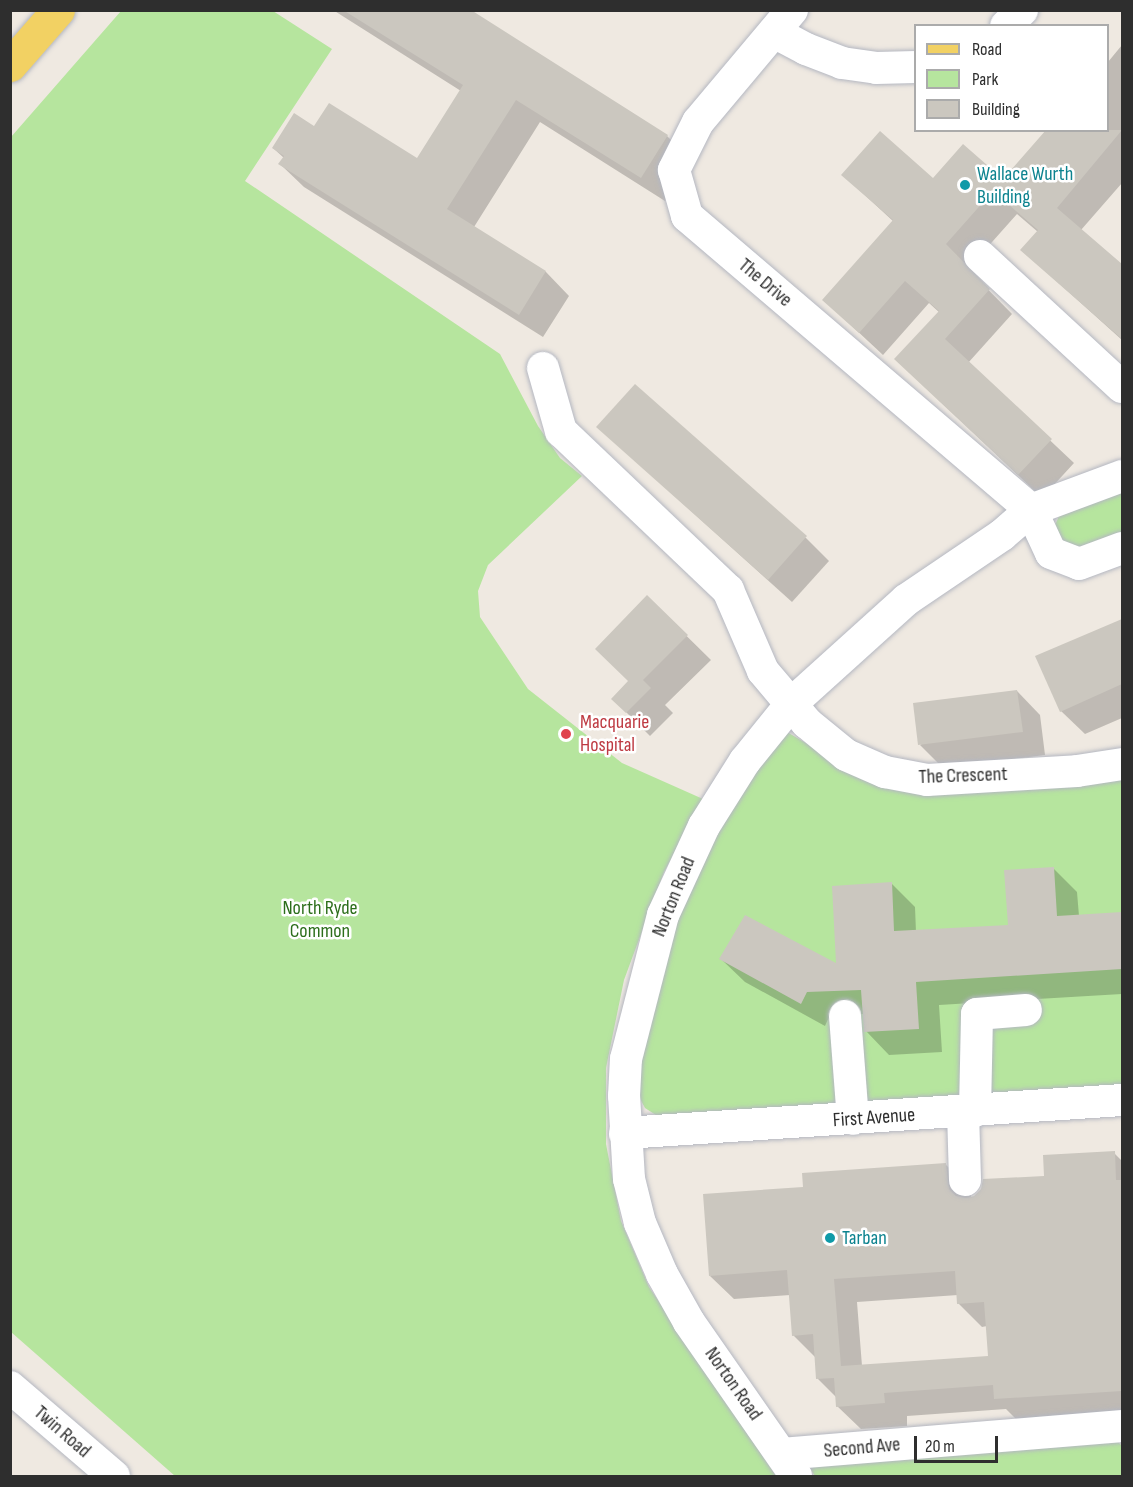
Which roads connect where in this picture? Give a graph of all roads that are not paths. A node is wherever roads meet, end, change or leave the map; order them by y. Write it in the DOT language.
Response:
graph roads {
  1 [pos="58,10"];
  2 [pos="1022,10"];
  3 [pos="783,21"];
  4 [pos="1008,24"];
  5 [pos="10,65"];
  6 [pos="914,67"];
  7 [pos="980,256"];
  8 [pos="543,368"];
  9 [pos="1122,387"];
  10 [pos="1122,476"];
  11 [pos="1031,510"];
  12 [pos="1122,548"];
  13 [pos="792,704"];
  14 [pos="1122,764"];
  15 [pos="1026,1010"];
  16 [pos="845,1016"];
  17 [pos="1122,1100"];
  18 [pos="969,1111"];
  19 [pos="853,1119"];
  20 [pos="625,1133"];
  21 [pos="965,1180"];
  22 [pos="10,1387"];
  23 [pos="1122,1426"];
  24 [pos="789,1465"];
  25 [pos="114,1476"];
  1 -- 5 [label="main road"];
  2 -- 4 [label="street"];
  3 -- 6 [label="street"];
  3 -- 11 [label="street, The Drive"];
  7 -- 9 [label="street"];
  8 -- 13 [label="street, The Crescent"];
  10 -- 11 [label="street, Norton Road"];
  11 -- 12 [label="street"];
  11 -- 13 [label="street, Norton Road"];
  13 -- 14 [label="street, The Crescent"];
  13 -- 20 [label="street, Norton Road"];
  15 -- 18 [label="street"];
  16 -- 19 [label="street"];
  17 -- 18 [label="street, First Avenue"];
  18 -- 19 [label="street, First Avenue"];
  18 -- 21 [label="street"];
  19 -- 20 [label="street, First Avenue"];
  20 -- 24 [label="street, Norton Road"];
  22 -- 25 [label="street, Twin Road"];
  23 -- 24 [label="street, Second Ave"];
}
